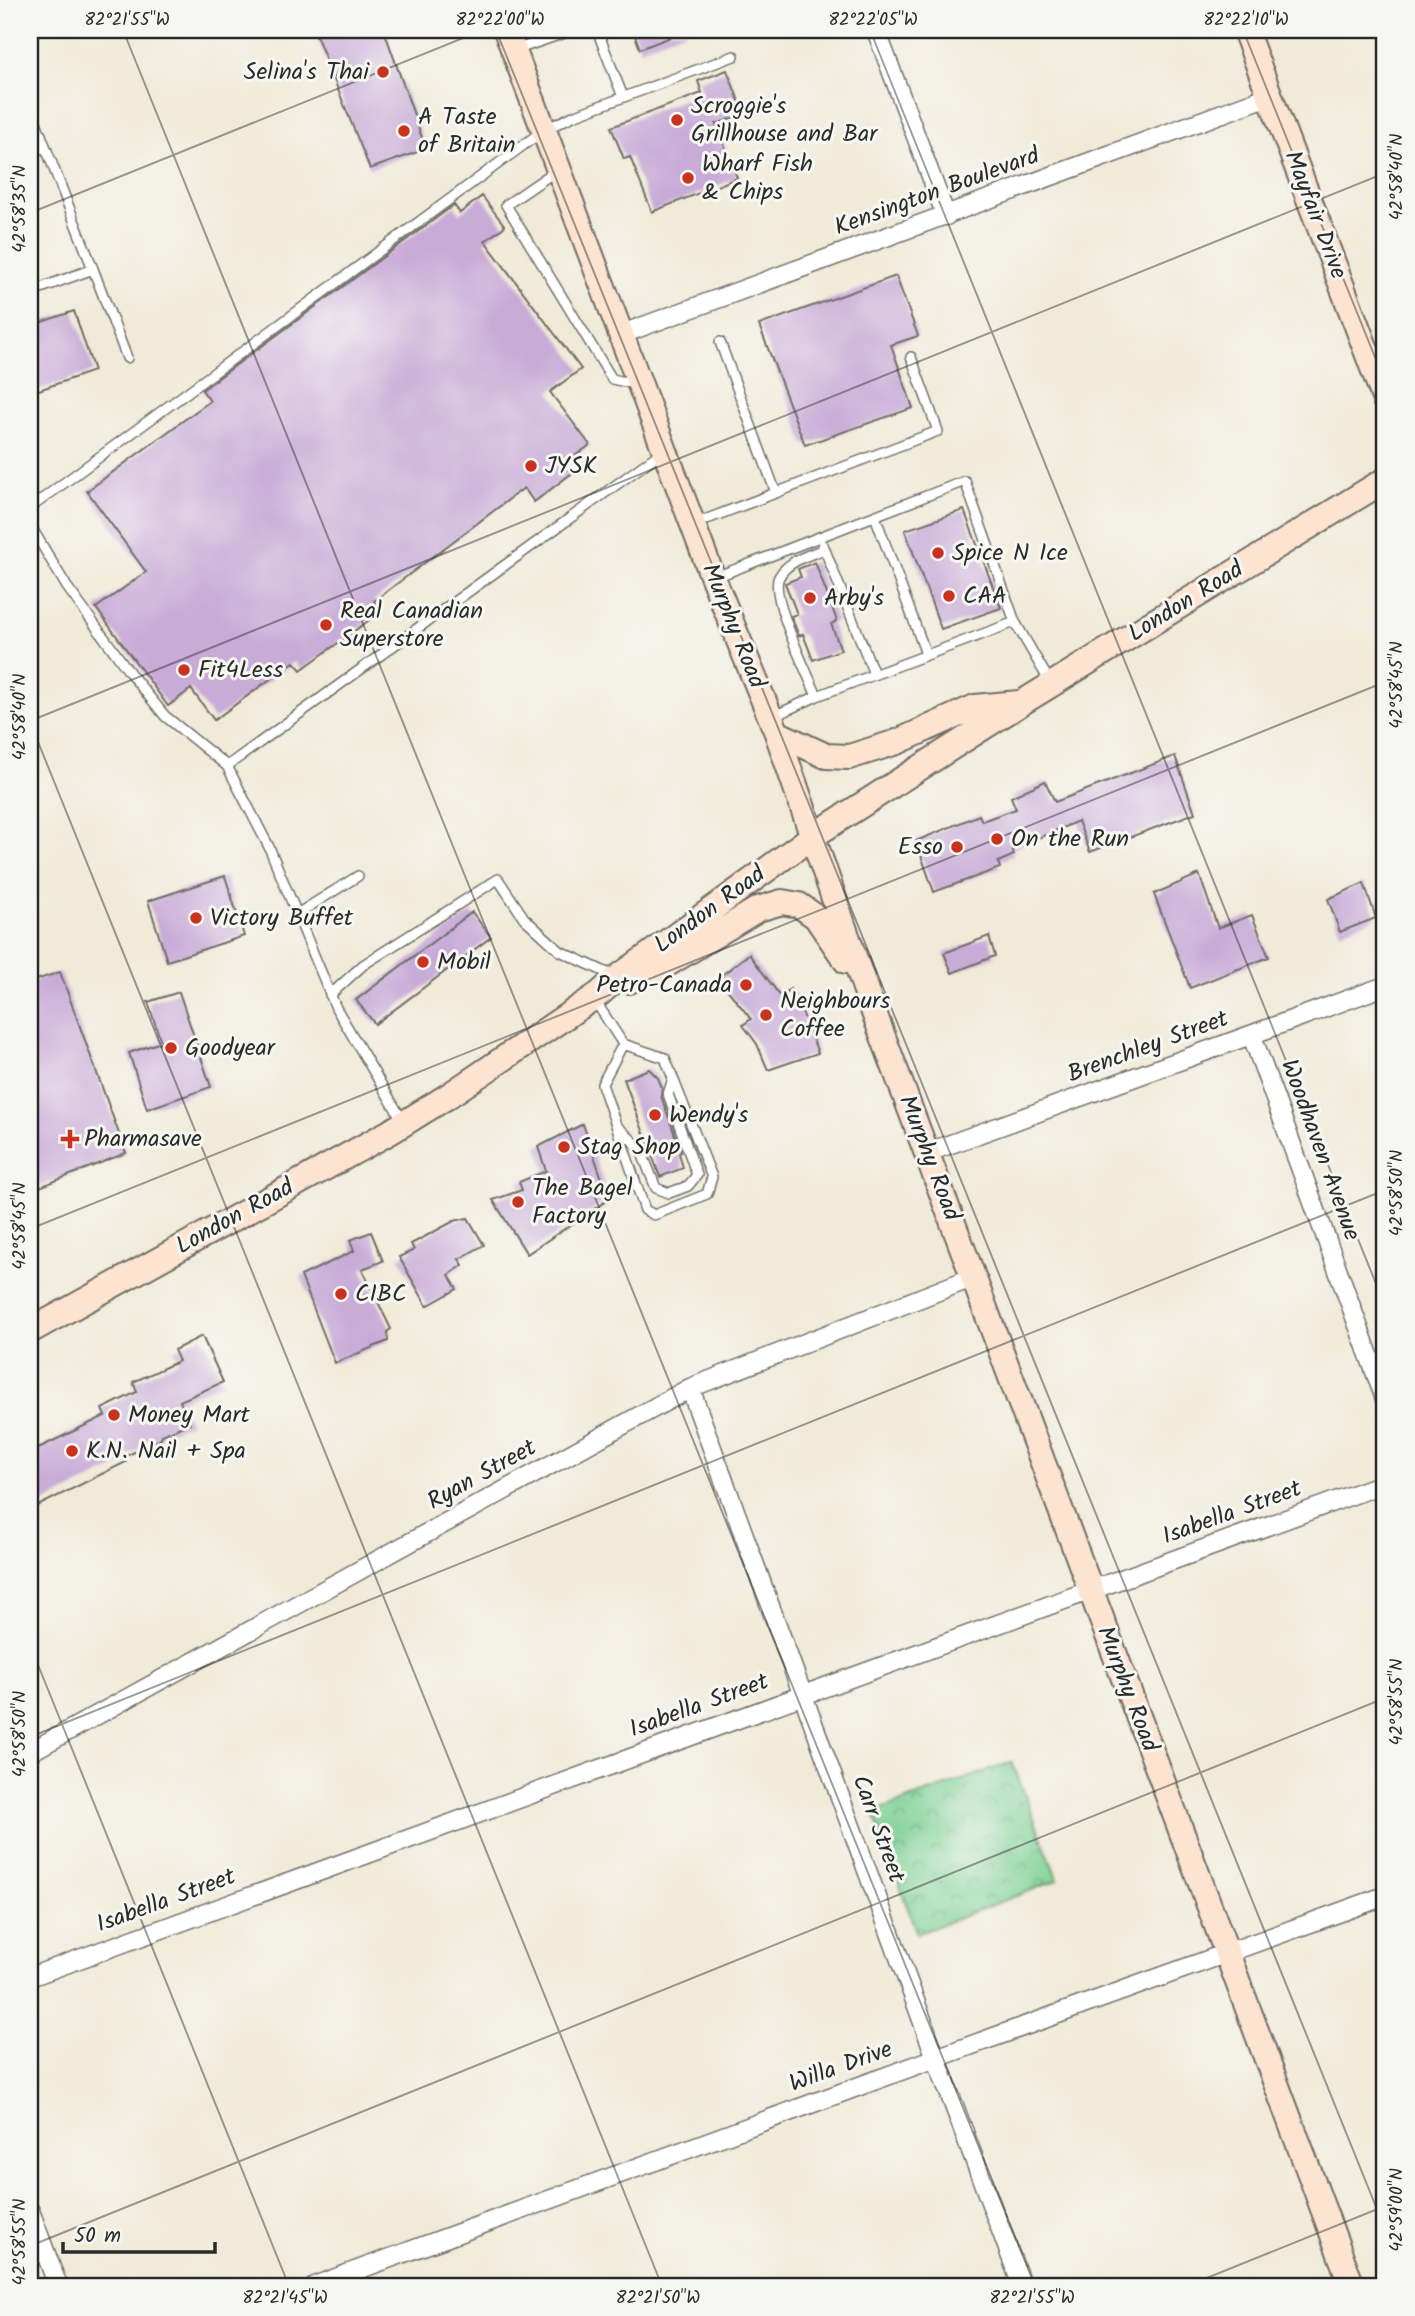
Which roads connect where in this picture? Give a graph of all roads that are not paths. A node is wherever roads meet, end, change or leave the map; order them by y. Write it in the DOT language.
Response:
graph roads {
  1 [pos="573,30"];
  2 [pos="597,30"];
  3 [pos="876,30"];
  4 [pos="1245,30"];
  5 [pos="510,40"];
  6 [pos="734,56"];
  7 [pos="1269,96"];
  8 [pos="623,97"];
  9 [pos="30,107"];
  10 [pos="544,130"];
  11 [pos="45,147"];
  12 [pos="30,153"];
  13 [pos="559,169"];
  14 [pos="946,216"];
  15 [pos="93,269"];
  16 [pos="30,292"];
  17 [pos="622,334"];
  18 [pos="720,342"];
  19 [pos="911,357"];
  20 [pos="127,358"];
  21 [pos="641,385"];
  22 [pos="1385,400"];
  23 [pos="665,450"];
  24 [pos="1385,480"];
  25 [pos="776,494"];
  26 [pos="30,508"];
  27 [pos="875,516"];
  28 [pos="693,524"];
  29 [pos="30,525"];
  30 [pos="820,537"];
  31 [pos="825,549"];
  32 [pos="713,578"];
  33 [pos="1015,622"];
  34 [pos="926,654"];
  35 [pos="874,674"];
  36 [pos="1052,685"];
  37 [pos="817,696"];
  38 [pos="1023,702"];
  39 [pos="774,726"];
  40 [pos="227,766"];
  41 [pos="813,836"];
  42 [pos="358,876"];
  43 [pos="297,914"];
  44 [pos="1385,986"];
  45 [pos="603,990"];
  46 [pos="867,994"];
  47 [pos="330,995"];
  48 [pos="1251,1036"];
  49 [pos="623,1044"];
  50 [pos="673,1079"];
  51 [pos="404,1123"];
  52 [pos="616,1125"];
  53 [pos="926,1153"];
  54 [pos="974,1277"];
  55 [pos="30,1331"];
  56 [pos="690,1388"];
  57 [pos="1384,1390"];
  58 [pos="1385,1483"];
  59 [pos="1091,1591"];
  60 [pos="803,1695"];
  61 [pos="30,1752"];
  62 [pos="1385,1896"];
  63 [pos="1227,1955"];
  64 [pos="30,1977"];
  65 [pos="936,2058"];
  66 [pos="30,2211"];
  67 [pos="58,2286"];
  68 [pos="314,2286"];
  69 [pos="1022,2286"];
  70 [pos="1352,2286"];
  1 -- 5 [label="lane"];
  2 -- 8 [label="lane"];
  3 -- 14 [label="street"];
  4 -- 7 [label="street, Mayfair Drive"];
  5 -- 10 [label="street, Murphy Road"];
  6 -- 8 [label="lane"];
  7 -- 14 [label="street, Kensington Boulevard"];
  7 -- 22 [label="street, Mayfair Drive"];
  8 -- 10 [label="lane"];
  9 -- 11 [label="lane"];
  10 -- 13 [label="street, Murphy Road"];
  10 -- 26 [label="lane"];
  11 -- 12 [label="lane"];
  11 -- 15 [label="lane"];
  13 -- 17 [label="street, Murphy Road"];
  13 -- 21 [label="lane"];
  14 -- 17 [label="street, Kensington Boulevard"];
  15 -- 16 [label="lane"];
  15 -- 20 [label="lane"];
  17 -- 21 [label="street, Murphy Road"];
  18 -- 25 [label="lane"];
  19 -- 25 [label="lane"];
  21 -- 23 [label="street, Murphy Road"];
  23 -- 28 [label="street, Murphy Road"];
  23 -- 40 [label="lane"];
  24 -- 36 [label="street, London Road"];
  25 -- 28 [label="lane"];
  27 -- 30 [label="lane"];
  27 -- 33 [label="lane"];
  27 -- 34 [label="lane"];
  28 -- 32 [label="street, Murphy Road"];
  29 -- 40 [label="lane"];
  30 -- 31 [label="lane"];
  30 -- 32 [label="lane"];
  31 -- 35 [label="lane"];
  31 -- 37 [label="lane"];
  32 -- 39 [label="street, Murphy Road"];
  33 -- 34 [label="lane"];
  33 -- 36 [label="lane"];
  34 -- 35 [label="lane"];
  35 -- 37 [label="lane"];
  36 -- 38 [label="street, London Road"];
  37 -- 39 [label="lane"];
  38 -- 39 [label="street"];
  38 -- 41 [label="street, London Road"];
  39 -- 41 [label="street, Murphy Road"];
  40 -- 43 [label="lane"];
  41 -- 45 [label="street, London Road"];
  41 -- 46 [label="street, Murphy Road"];
  42 -- 43 [label="lane"];
  43 -- 47 [label="lane"];
  44 -- 48 [label="street, Brenchley Street"];
  45 -- 46 [label="street"];
  45 -- 47 [label="lane"];
  45 -- 49 [label="lane"];
  45 -- 51 [label="street, London Road"];
  46 -- 53 [label="street, Murphy Road"];
  47 -- 51 [label="lane"];
  48 -- 53 [label="street, Brenchley Street"];
  48 -- 57 [label="street, Woodhaven Avenue"];
  49 -- 50 [label="lane"];
  49 -- 52 [label="lane"];
  50 -- 52 [label="lane"];
  50 -- 52 [label="lane"];
  51 -- 55 [label="street, London Road"];
  53 -- 54 [label="street, Murphy Road"];
  54 -- 56 [label="street, Ryan Street"];
  54 -- 59 [label="street, Murphy Road"];
  56 -- 60 [label="street, Carr Street"];
  56 -- 61 [label="street, Ryan Street"];
  58 -- 59 [label="street, Isabella Street"];
  59 -- 60 [label="street, Isabella Street"];
  59 -- 63 [label="street, Murphy Road"];
  60 -- 64 [label="street, Isabella Street"];
  60 -- 65 [label="street, Carr Street"];
  62 -- 63 [label="street, Willa Drive"];
  63 -- 65 [label="street, Willa Drive"];
  63 -- 70 [label="street, Murphy Road"];
  65 -- 68 [label="street, Willa Drive"];
  65 -- 69 [label="street, Carr Street"];
  66 -- 67 [label="street"];
}
